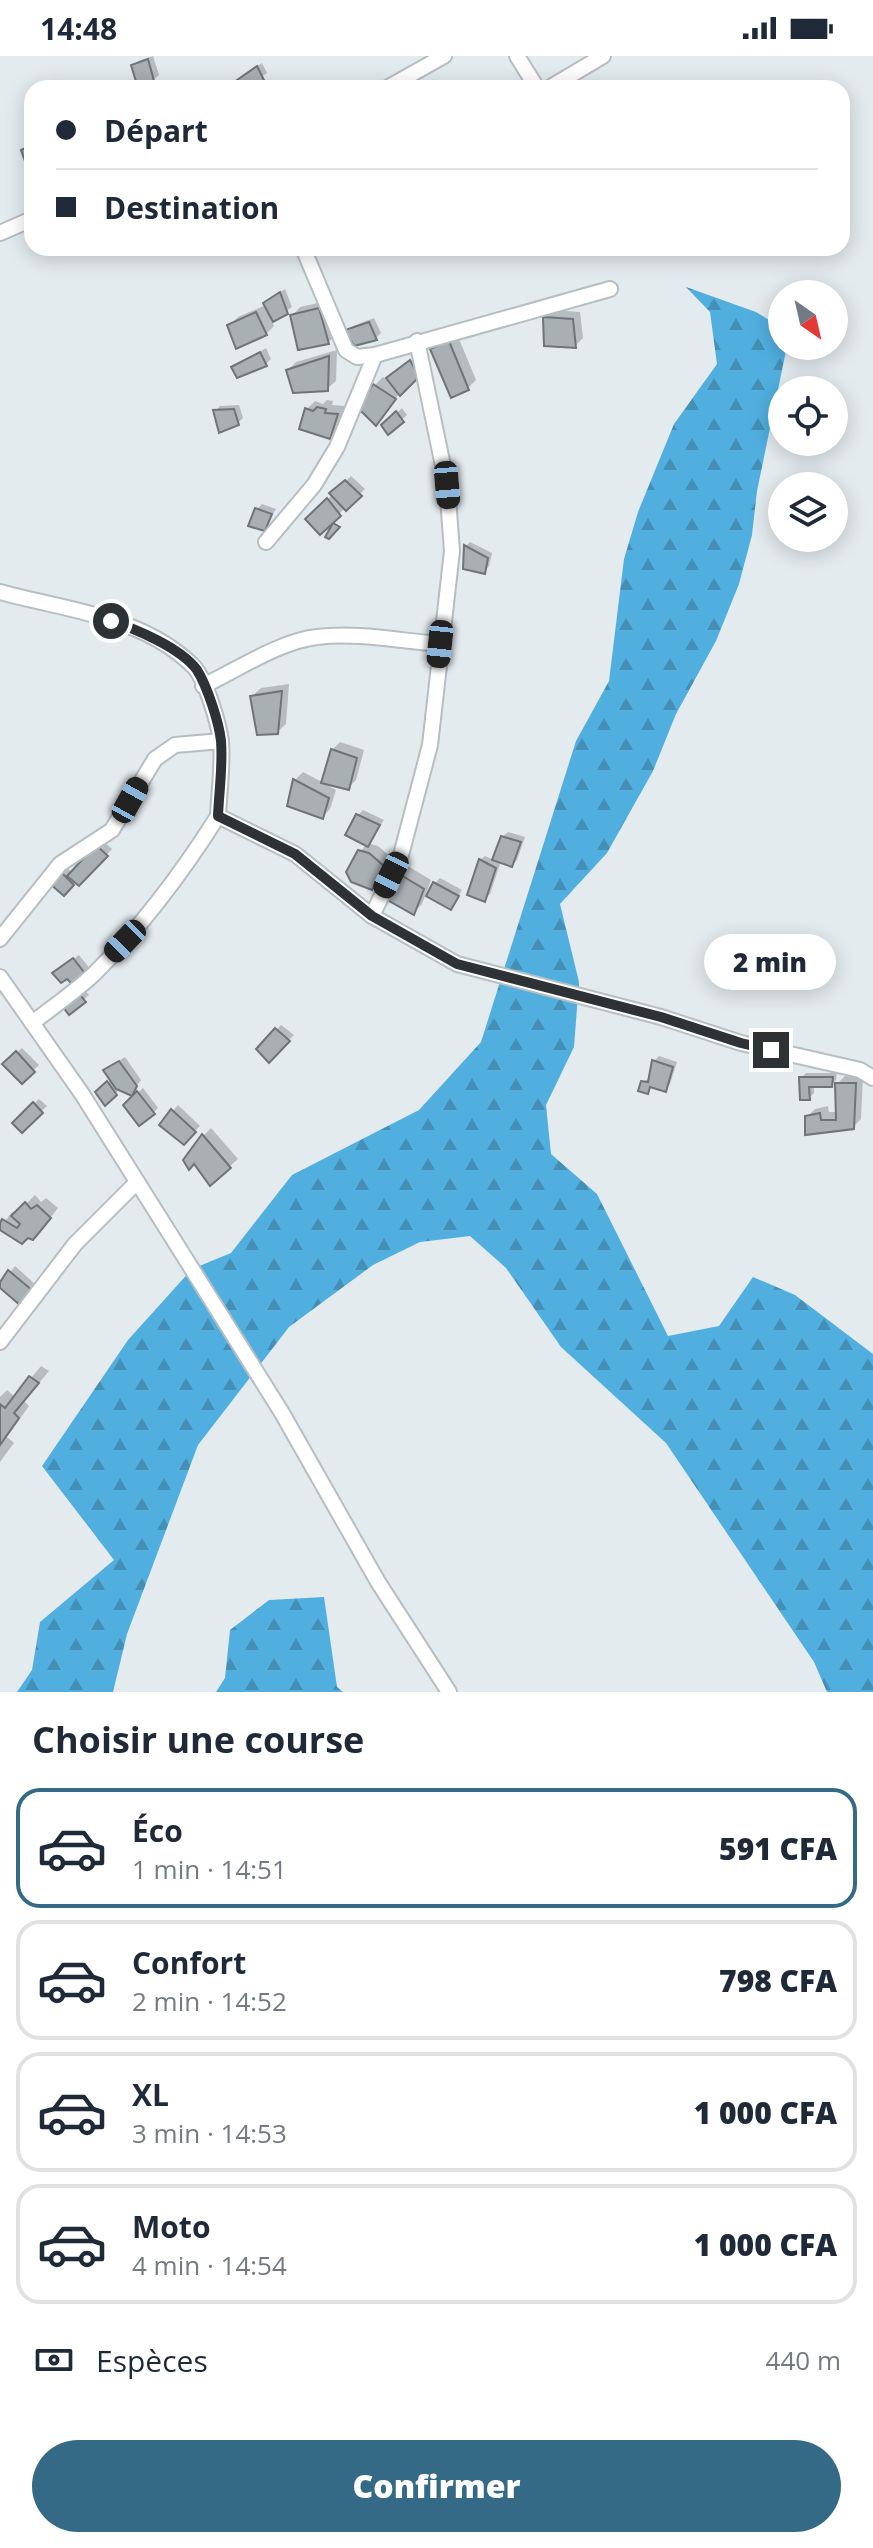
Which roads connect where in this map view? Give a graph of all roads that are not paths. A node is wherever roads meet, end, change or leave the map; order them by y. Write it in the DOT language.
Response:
graph roads {
  1 [pos="444,56"];
  2 [pos="517,56"];
  3 [pos="603,56"];
  4 [pos="401,80"];
  5 [pos="532,80"];
  6 [pos="562,80"];
  7 [pos="24,222"];
  8 [pos="0,233"];
  9 [pos="306,256"];
  10 [pos="610,289"];
  11 [pos="417,341"];
  12 [pos="375,355"];
  13 [pos="266,542"];
  14 [pos="0,592"];
  15 [pos="440,644"];
  16 [pos="203,686"];
  17 [pos="221,741"];
  18 [pos="218,816"];
  19 [pos="372,916"];
  20 [pos="0,939"];
  21 [pos="0,977"];
  22 [pos="32,1023"];
  23 [pos="873,1078"];
  24 [pos="137,1182"];
  25 [pos="0,1342"];
  26 [pos="449,1692"];
  1 -- 4 [label="street"];
  2 -- 5 [label="street"];
  3 -- 6 [label="street"];
  7 -- 8 [label="street"];
  9 -- 12 [label="street"];
  10 -- 11 [label="street"];
  11 -- 12 [label="street"];
  11 -- 15 [label="street"];
  12 -- 13 [label="street"];
  14 -- 16 [label="street"];
  15 -- 16 [label="street"];
  15 -- 19 [label="street"];
  16 -- 17 [label="street"];
  17 -- 18 [label="street"];
  17 -- 20 [label="street"];
  18 -- 19 [label="street"];
  18 -- 22 [label="street"];
  19 -- 23 [label="street"];
  21 -- 22 [label="street"];
  22 -- 24 [label="street"];
  24 -- 25 [label="street"];
  24 -- 26 [label="street"];
}
